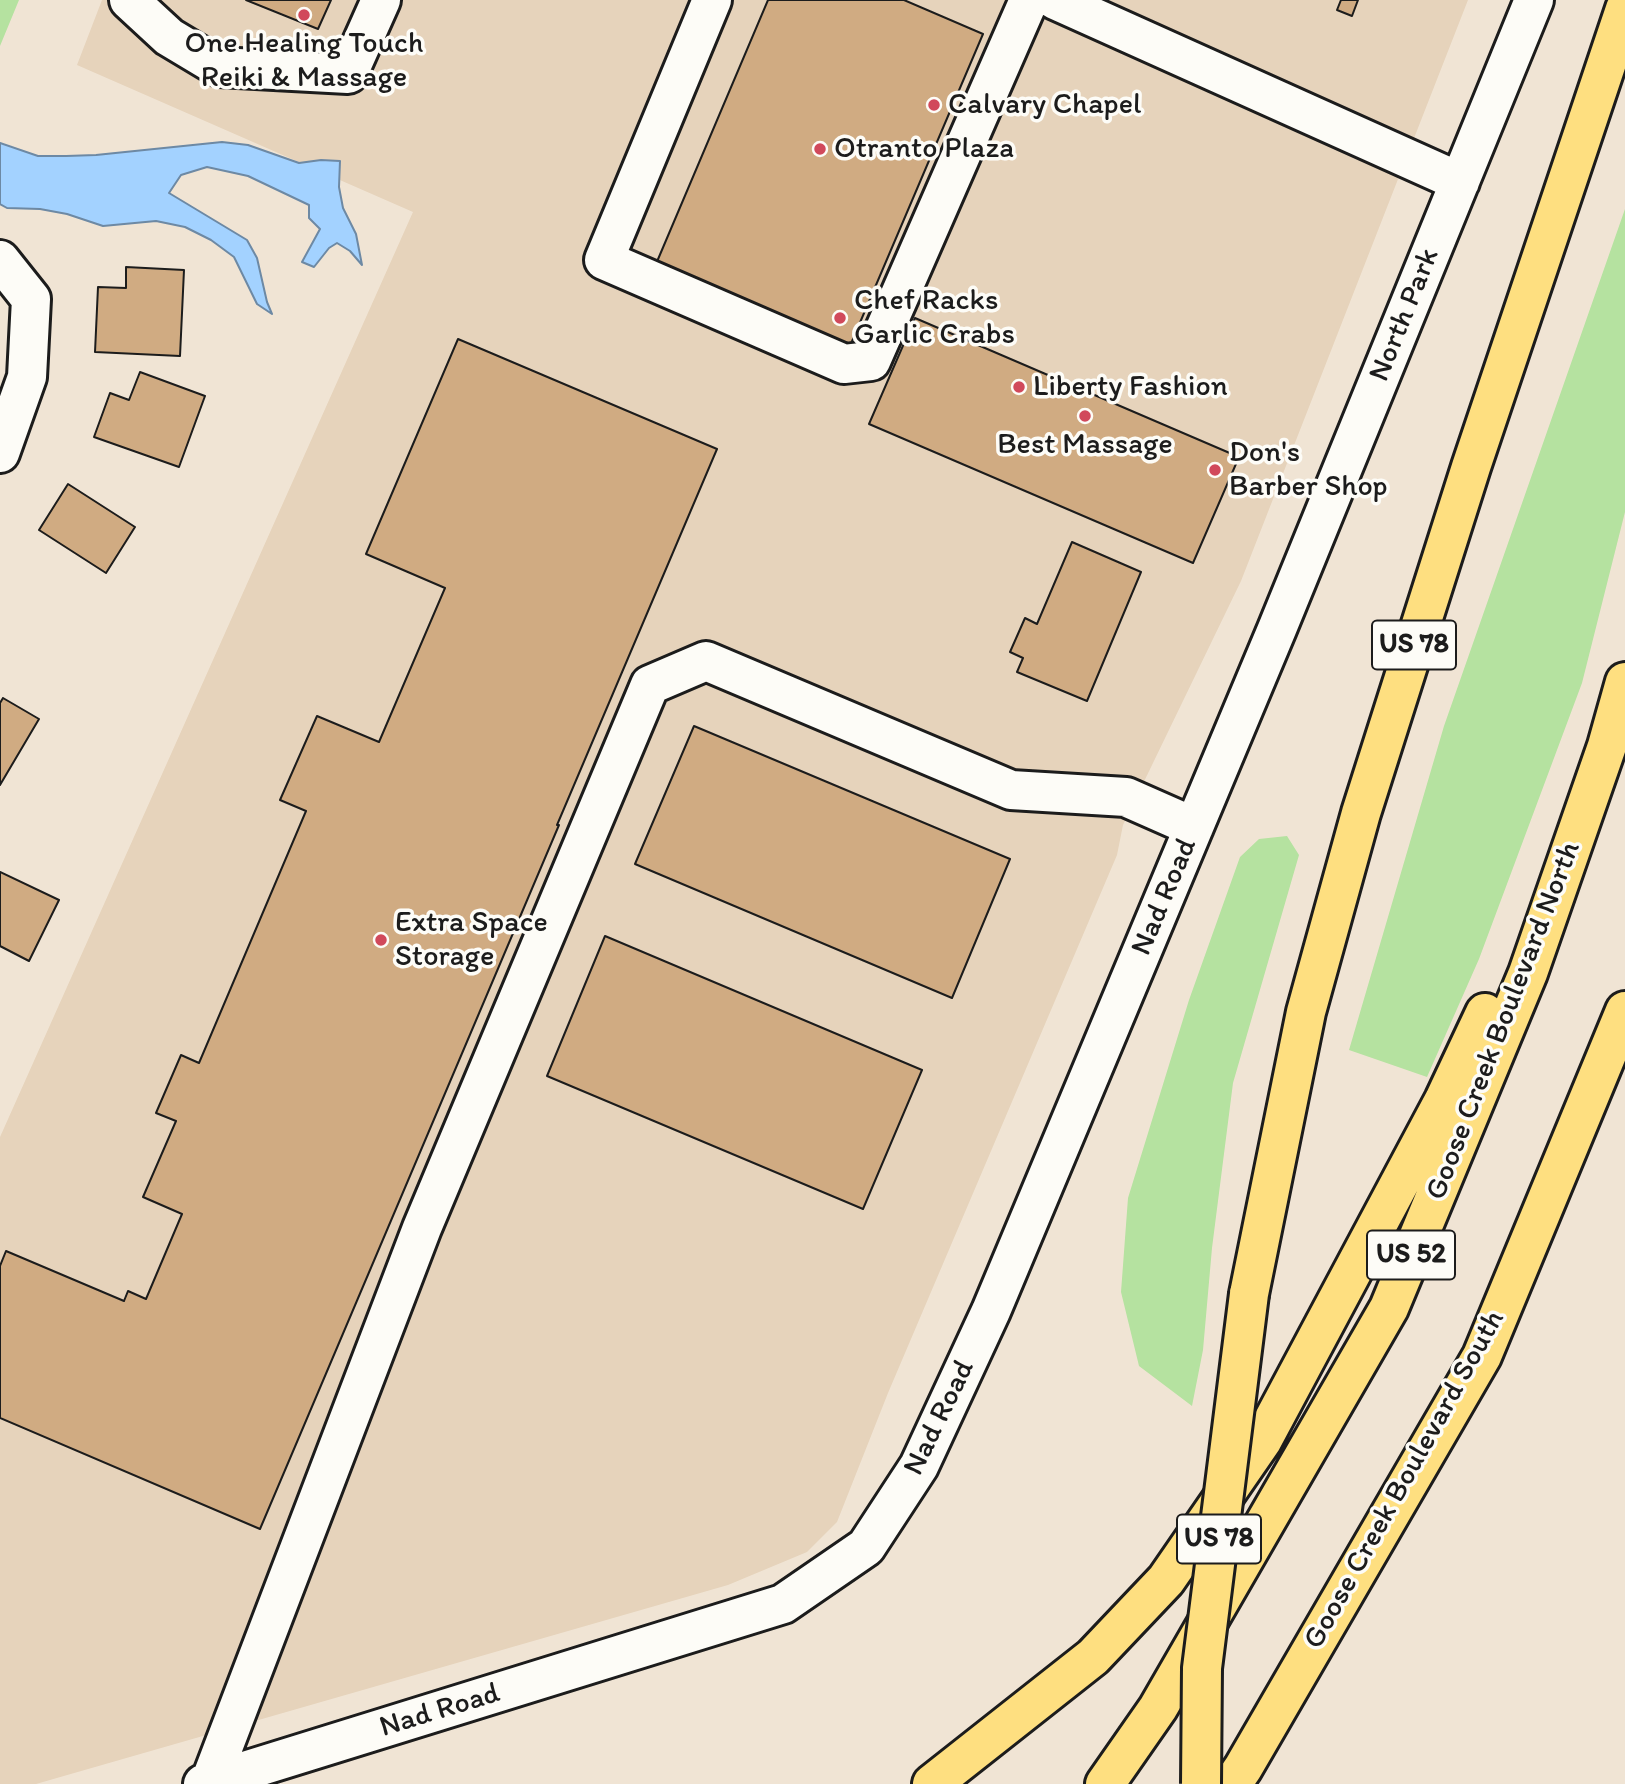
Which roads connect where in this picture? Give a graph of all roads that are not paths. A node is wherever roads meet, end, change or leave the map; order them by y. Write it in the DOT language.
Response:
graph roads {
  1 [pos="129,0"];
  2 [pos="382,0"];
  3 [pos="712,0"];
  4 [pos="1030,0"];
  5 [pos="1055,0"];
  6 [pos="1534,0"];
  7 [pos="1625,9"];
  8 [pos="1460,182"];
  9 [pos="0,261"];
  10 [pos="0,453"];
  11 [pos="1277,629"];
  12 [pos="1625,682"];
  13 [pos="1592,790"];
  14 [pos="1194,827"];
  15 [pos="1625,1011"];
  16 [pos="206,1783"];
  17 [pos="932,1784"];
  18 [pos="1105,1784"];
  19 [pos="1200,1784"];
  20 [pos="1232,1784"];
  1 -- 2 [label="street"];
  3 -- 4 [label="street"];
  5 -- 8 [label="street"];
  6 -- 8 [label="street, North Park"];
  7 -- 19 [label="highway, US 78, bridge"];
  8 -- 11 [label="street, North Park"];
  9 -- 10 [label="street"];
  11 -- 14 [label="street, Nad Road"];
  12 -- 13 [label="highway, Goose Creek Boulevard North / US 52"];
  13 -- 17 [label="highway"];
  13 -- 18 [label="highway, Goose Creek Boulevard North / US 52"];
  14 -- 16 [label="street, Nad Road"];
  14 -- 16 [label="street"];
  15 -- 20 [label="highway, Goose Creek Boulevard South"];
}
